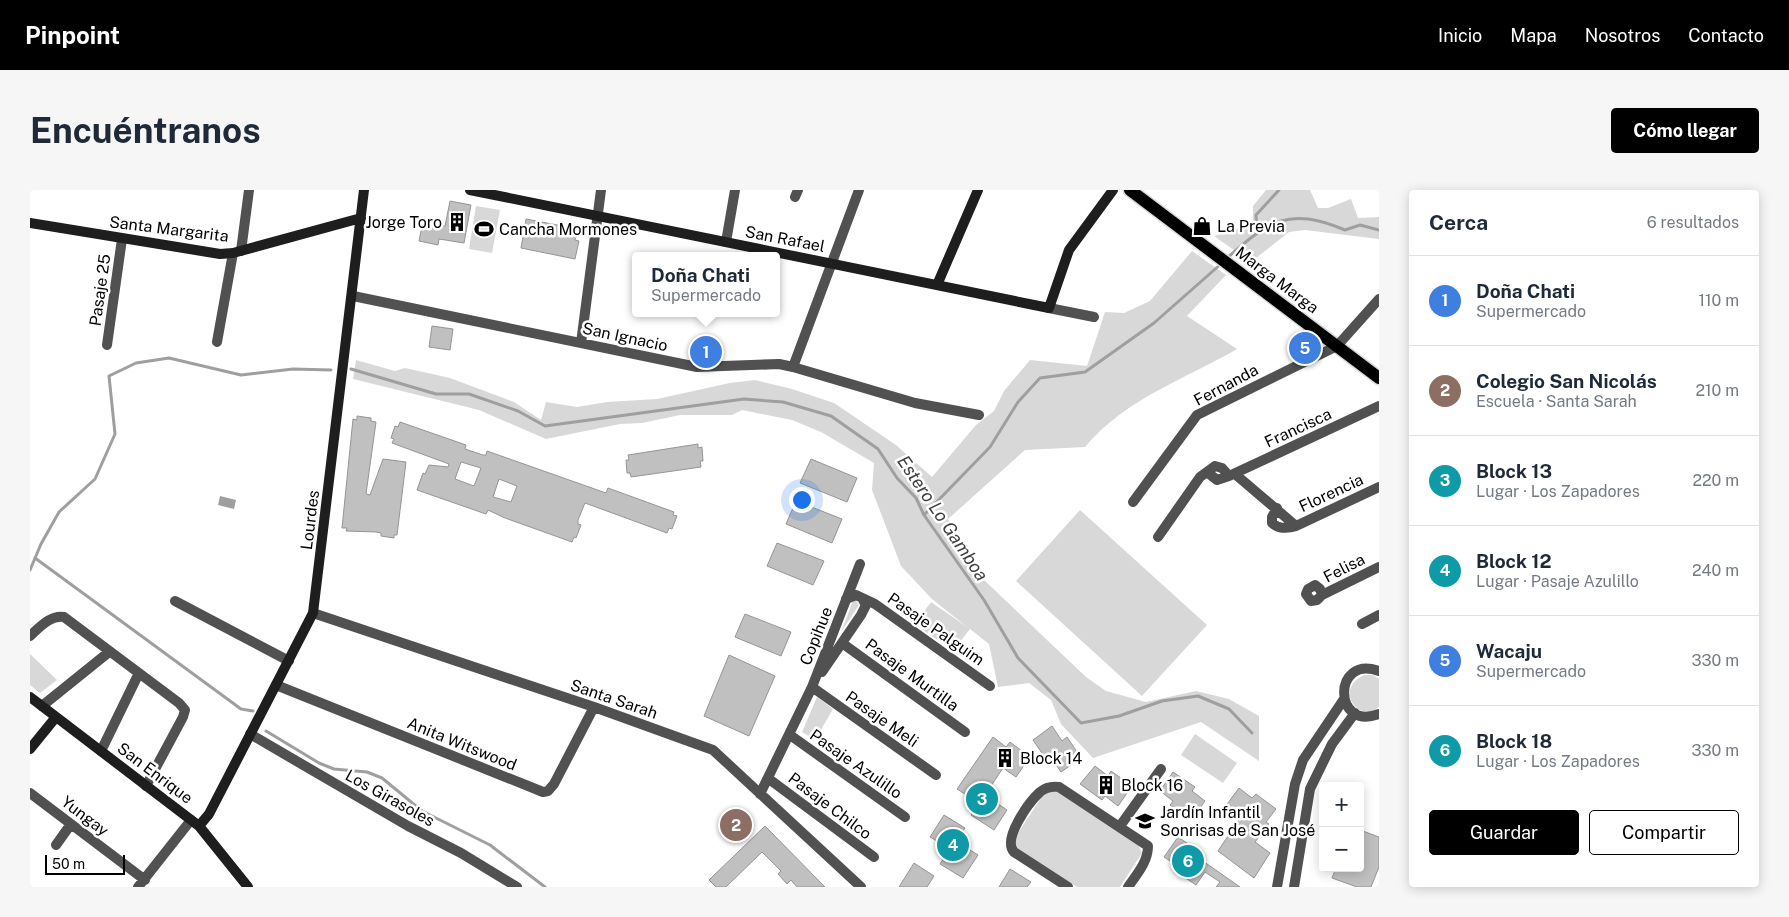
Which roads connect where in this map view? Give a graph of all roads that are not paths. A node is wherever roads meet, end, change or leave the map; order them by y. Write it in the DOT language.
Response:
graph roads {
  1 [pos="249,190"];
  2 [pos="364,190"];
  3 [pos="470,190"];
  4 [pos="601,190"];
  5 [pos="735,190"];
  6 [pos="859,190"];
  7 [pos="978,190"];
  8 [pos="1113,190"];
  9 [pos="1130,190"];
  10 [pos="483,191"];
  11 [pos="598,217"];
  12 [pos="361,218"];
  13 [pos="30,223"];
  14 [pos="122,239"];
  15 [pos="726,242"];
  16 [pos="237,252"];
  17 [pos="776,252"];
  18 [pos="780,253"];
  19 [pos="831,263"];
  20 [pos="937,285"];
  21 [pos="353,296"];
  22 [pos="1379,299"];
  23 [pos="1050,308"];
  24 [pos="1094,317"];
  25 [pos="217,342"];
  26 [pos="581,344"];
  27 [pos="107,345"];
  28 [pos="1337,346"];
  29 [pos="793,367"];
  30 [pos="1379,378"];
  31 [pos="1379,406"];
  32 [pos="979,415"];
  33 [pos="1232,475"];
  34 [pos="1379,487"];
  35 [pos="1133,502"];
  36 [pos="1277,508"];
  37 [pos="1296,526"];
  38 [pos="1158,537"];
  39 [pos="860,564"];
  40 [pos="1379,567"];
  41 [pos="1322,595"];
  42 [pos="846,599"];
  43 [pos="863,600"];
  44 [pos="174,601"];
  45 [pos="313,613"];
  46 [pos="1379,615"];
  47 [pos="1362,624"];
  48 [pos="30,636"];
  49 [pos="842,643"];
  50 [pos="109,652"];
  51 [pos="289,661"];
  52 [pos="1379,671"];
  53 [pos="139,673"];
  54 [pos="276,685"];
  55 [pos="990,686"];
  56 [pos="812,687"];
  57 [pos="30,697"];
  58 [pos="1344,699"];
  59 [pos="42,706"];
  60 [pos="594,707"];
  61 [pos="1355,713"];
  62 [pos="1379,714"];
  63 [pos="56,717"];
  64 [pos="965,732"];
  65 [pos="250,734"];
  66 [pos="790,735"];
  67 [pos="30,749"];
  68 [pos="101,751"];
  69 [pos="1162,769"];
  70 [pos="936,775"];
  71 [pos="769,779"];
  72 [pos="146,786"];
  73 [pos="30,793"];
  74 [pos="760,794"];
  75 [pos="905,817"];
  76 [pos="195,823"];
  77 [pos="71,824"];
  78 [pos="1120,826"];
  79 [pos="56,846"];
  80 [pos="874,857"];
  81 [pos="141,884"];
  82 [pos="248,887"];
  83 [pos="517,887"];
  84 [pos="861,887"];
  85 [pos="1068,887"];
  86 [pos="1128,887"];
  87 [pos="1277,887"];
  88 [pos="1294,887"];
  1 -- 16 [label="street"];
  2 -- 12 [label="street, Lourdes"];
  3 -- 10 [label="street, San Rafael"];
  4 -- 11 [label="street"];
  5 -- 15 [label="street"];
  6 -- 19 [label="street"];
  7 -- 20 [label="street"];
  8 -- 23 [label="street"];
  9 -- 28 [label="main road, Marga Marga"];
  10 -- 11 [label="street, San Rafael"];
  11 -- 15 [label="street, San Rafael"];
  11 -- 26 [label="street"];
  12 -- 16 [label="street, Santa Margarita"];
  12 -- 21 [label="street, Lourdes"];
  13 -- 14 [label="street, Santa Margarita"];
  14 -- 16 [label="street, Santa Margarita"];
  14 -- 27 [label="street, Pasaje 25"];
  15 -- 17 [label="street, San Rafael"];
  16 -- 25 [label="street"];
  18 -- 19 [label="street, San Rafael"];
  19 -- 20 [label="street, San Rafael"];
  19 -- 29 [label="street"];
  20 -- 23 [label="street, San Rafael"];
  21 -- 26 [label="street, San Ignacio"];
  21 -- 45 [label="street, Lourdes"];
  22 -- 28 [label="street"];
  23 -- 24 [label="street, San Rafael"];
  26 -- 29 [label="street, San Ignacio"];
  28 -- 30 [label="main road, Marga Marga"];
  28 -- 35 [label="street, Fernanda"];
  29 -- 32 [label="street, San Ignacio"];
  31 -- 33 [label="street, Francisca"];
  33 -- 36 [label="street, Florencia"];
  33 -- 38 [label="street"];
  34 -- 37 [label="street, Florencia"];
  36 -- 37 [label="street, Florencia"];
  36 -- 37 [label="street, Florencia"];
  39 -- 42 [label="street"];
  40 -- 41 [label="street, Felisa"];
  42 -- 43 [label="street, Copihue"];
  42 -- 56 [label="street, Copihue"];
  43 -- 49 [label="street, Copihue"];
  43 -- 55 [label="street, Pasaje Palguim"];
  44 -- 51 [label="street"];
  45 -- 51 [label="street, Lourdes"];
  45 -- 60 [label="street, Santa Sarah"];
  46 -- 47 [label="street"];
  48 -- 50 [label="street"];
  49 -- 56 [label="street, Copihue"];
  49 -- 64 [label="street, Pasaje Murtilla"];
  50 -- 53 [label="street"];
  50 -- 59 [label="street"];
  51 -- 54 [label="street, Lourdes"];
  52 -- 58 [label="street"];
  53 -- 68 [label="street"];
  53 -- 72 [label="street"];
  54 -- 60 [label="street, Anita Witswood"];
  54 -- 65 [label="street, Lourdes"];
  56 -- 66 [label="street, Copihue"];
  56 -- 70 [label="street, Pasaje Meli"];
  57 -- 59 [label="street, San Enrique"];
  58 -- 61 [label="street"];
  58 -- 87 [label="street"];
  59 -- 63 [label="street, San Enrique"];
  60 -- 74 [label="street, Santa Sarah"];
  61 -- 62 [label="street"];
  61 -- 88 [label="street"];
  63 -- 67 [label="street"];
  63 -- 68 [label="street, San Enrique"];
  65 -- 76 [label="street, Lourdes"];
  65 -- 83 [label="street, Los Girasoles"];
  66 -- 71 [label="street, Copihue"];
  66 -- 75 [label="street, Pasaje Azulillo"];
  68 -- 72 [label="street, San Enrique"];
  69 -- 78 [label="street"];
  71 -- 74 [label="street, Copihue"];
  71 -- 80 [label="street, Pasaje Chilco"];
  72 -- 76 [label="street, San Enrique"];
  73 -- 77 [label="street, Yungay"];
  74 -- 84 [label="street, Santa Sarah"];
  76 -- 81 [label="street"];
  76 -- 82 [label="street, San Enrique"];
  77 -- 79 [label="street"];
  77 -- 81 [label="street, Yungay"];
  78 -- 85 [label="street"];
  78 -- 86 [label="street"];
}
